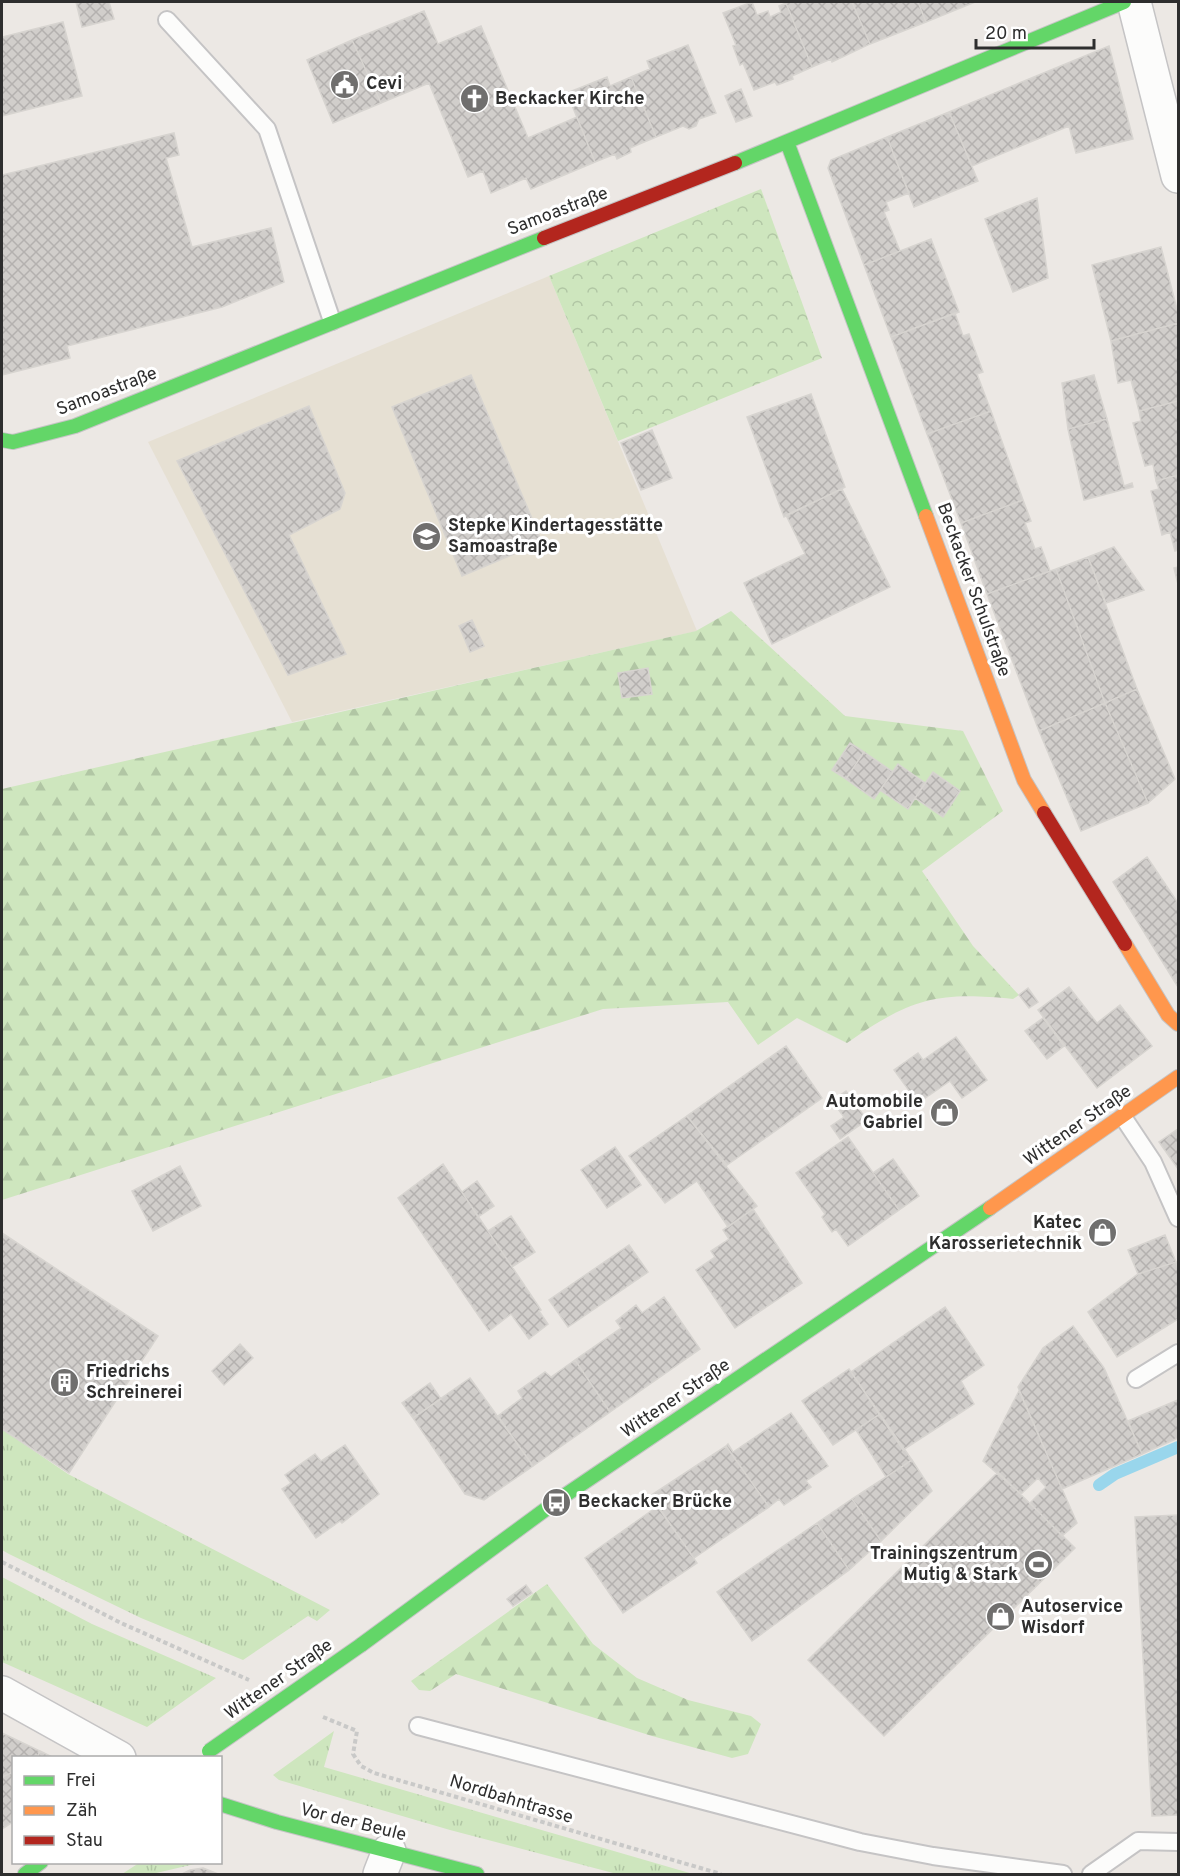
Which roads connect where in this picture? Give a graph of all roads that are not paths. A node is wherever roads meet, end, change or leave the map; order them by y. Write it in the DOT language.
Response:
graph roads {
  1 [pos="1124,2"];
  2 [pos="1134,2"];
  3 [pos="167,20"];
  4 [pos="787,141"];
  5 [pos="1179,177"];
  6 [pos="332,321"];
  7 [pos="2,440"];
  8 [pos="1179,1024"];
  9 [pos="1179,1077"];
  10 [pos="1123,1117"];
  11 [pos="1179,1218"];
  12 [pos="1179,1353"];
  13 [pos="1136,1379"];
  14 [pos="2,1693"];
  15 [pos="418,1726"];
  16 [pos="204,1754"];
  17 [pos="115,1756"];
  18 [pos="222,1805"];
  19 [pos="1179,1842"];
  20 [pos="385,1863"];
  21 [pos="40,1864"];
  22 [pos="25,1875"];
  23 [pos="477,1875"];
  24 [pos="1063,1875"];
  25 [pos="1091,1875"];
  1 -- 4 [label="street, Samoastraße"];
  2 -- 5 [label="street"];
  3 -- 6 [label="lane"];
  4 -- 6 [label="street, Samoastraße"];
  4 -- 8 [label="street, Beckacker Schulstraße"];
  6 -- 7 [label="street, Samoastraße"];
  9 -- 10 [label="street, Wittener Straße"];
  10 -- 11 [label="lane"];
  10 -- 16 [label="street, Wittener Straße, bridge"];
  12 -- 13 [label="lane"];
  14 -- 17 [label="street"];
  15 -- 24 [label="lane"];
  18 -- 20 [label="street, Vor der Beule"];
  19 -- 25 [label="lane"];
  20 -- 23 [label="street, Vor der Beule"];
  21 -- 22 [label="street"];
}
